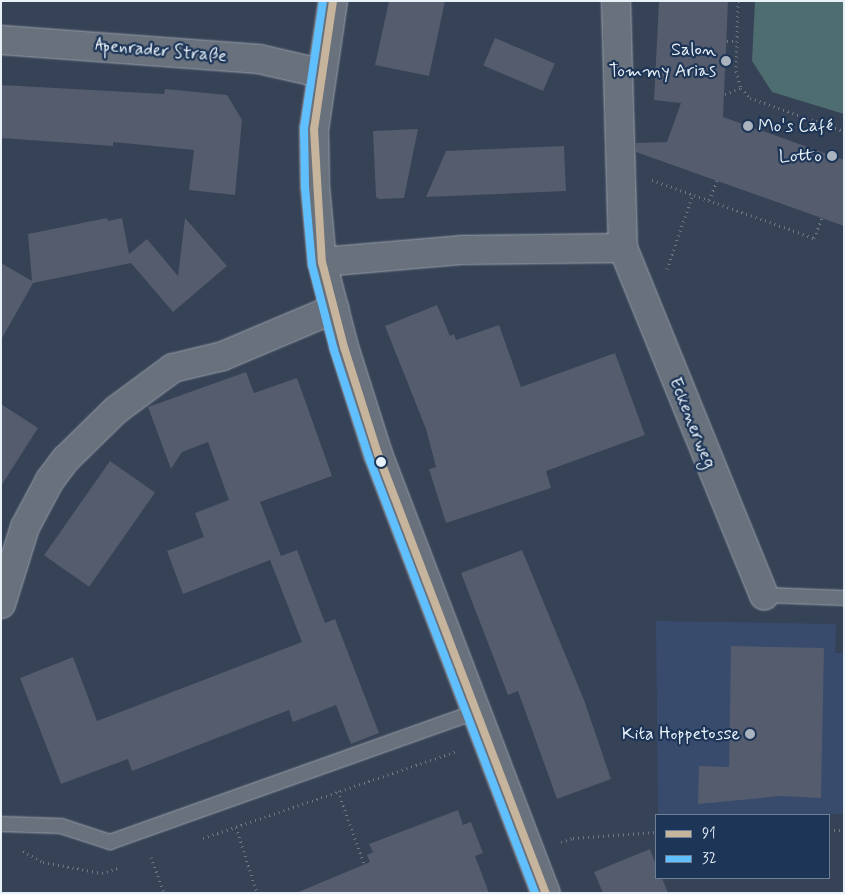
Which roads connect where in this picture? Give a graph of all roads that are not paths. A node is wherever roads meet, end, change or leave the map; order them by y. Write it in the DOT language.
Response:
graph roads {
  1 [pos="333,1"];
  2 [pos="616,1"];
  3 [pos="1,40"];
  4 [pos="320,73"];
  5 [pos="623,248"];
  6 [pos="322,262"];
  7 [pos="334,309"];
  8 [pos="764,596"];
  9 [pos="844,598"];
  10 [pos="1,604"];
  11 [pos="477,711"];
  12 [pos="1,824"];
  13 [pos="546,893"];
  1 -- 4 [label="street"];
  2 -- 5 [label="street, Eckenerweg"];
  3 -- 4 [label="street, Apenrader Straße"];
  4 -- 6 [label="street"];
  5 -- 6 [label="street"];
  5 -- 8 [label="street, Eckenerweg"];
  6 -- 7 [label="street"];
  7 -- 10 [label="street"];
  7 -- 11 [label="street"];
  8 -- 9 [label="lane"];
  11 -- 12 [label="lane"];
  11 -- 13 [label="street"];
}
